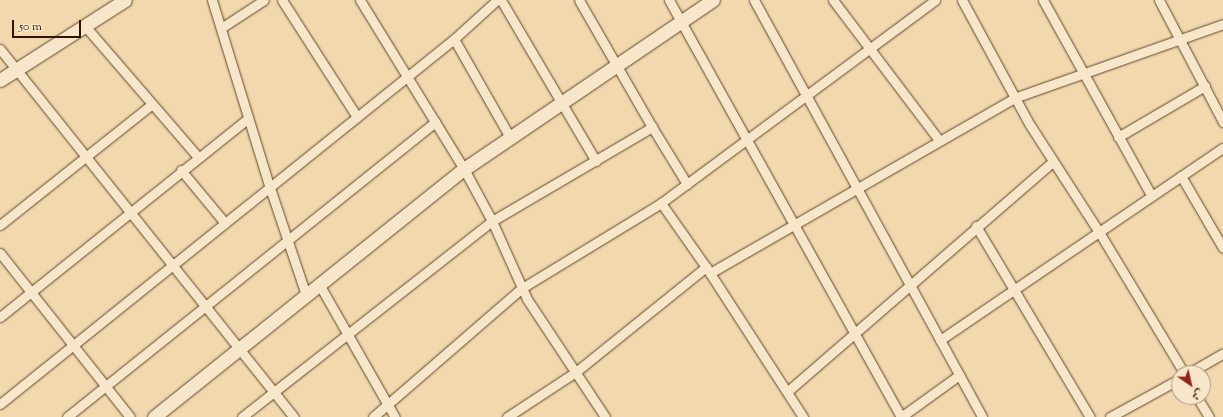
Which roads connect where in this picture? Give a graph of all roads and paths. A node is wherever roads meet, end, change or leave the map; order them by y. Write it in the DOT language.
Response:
graph roads {
  1 [pos="125,0"];
  2 [pos="212,0"];
  3 [pos="264,0"];
  4 [pos="282,0"];
  5 [pos="360,0"];
  6 [pos="497,0"];
  7 [pos="501,0"];
  8 [pos="579,0"];
  9 [pos="669,0"];
  10 [pos="713,0"];
  11 [pos="754,0"];
  12 [pos="833,0"];
  13 [pos="936,0"];
  14 [pos="962,0"];
  15 [pos="1043,0"];
  16 [pos="1159,0"];
  17 [pos="681,22"];
  18 [pos="1223,24"];
  19 [pos="85,26"];
  20 [pos="221,28"];
  21 [pos="454,39"];
  22 [pos="1180,39"];
  23 [pos="868,48"];
  24 [pos="0,49"];
  25 [pos="615,65"];
  26 [pos="17,69"];
  27 [pos="1082,74"];
  28 [pos="407,76"];
  29 [pos="0,80"];
  30 [pos="1205,86"];
  31 [pos="804,96"];
  32 [pos="1014,98"];
  33 [pos="562,102"];
  34 [pos="152,104"];
  35 [pos="357,117"];
  36 [pos="248,118"];
  37 [pos="436,122"];
  38 [pos="1223,122"];
  39 [pos="652,127"];
  40 [pos="1118,136"];
  41 [pos="510,137"];
  42 [pos="746,140"];
  43 [pos="939,140"];
  44 [pos="1223,148"];
  45 [pos="86,157"];
  46 [pos="198,157"];
  47 [pos="596,160"];
  48 [pos="1052,162"];
  49 [pos="464,169"];
  50 [pos="181,170"];
  51 [pos="1181,176"];
  52 [pos="687,184"];
  53 [pos="270,188"];
  54 [pos="856,188"];
  55 [pos="1152,195"];
  56 [pos="661,203"];
  57 [pos="129,212"];
  58 [pos="492,221"];
  59 [pos="225,224"];
  60 [pos="792,224"];
  61 [pos="0,225"];
  62 [pos="976,226"];
  63 [pos="1098,232"];
  64 [pos="286,240"];
  65 [pos="1223,248"];
  66 [pos="0,253"];
  67 [pos="173,264"];
  68 [pos="708,270"];
  69 [pos="319,284"];
  70 [pos="908,285"];
  71 [pos="522,288"];
  72 [pos="1015,291"];
  73 [pos="31,292"];
  74 [pos="306,295"];
  75 [pos="207,305"];
  76 [pos="0,317"];
  77 [pos="347,333"];
  78 [pos="854,334"];
  79 [pos="940,340"];
  80 [pos="73,345"];
  81 [pos="240,348"];
  82 [pos="1223,353"];
  83 [pos="1179,365"];
  84 [pos="1203,365"];
  85 [pos="577,371"];
  86 [pos="959,375"];
  87 [pos="1171,383"];
  88 [pos="106,386"];
  89 [pos="788,391"];
  90 [pos="274,392"];
  91 [pos="0,404"];
  92 [pos="387,404"];
  93 [pos="1202,405"];
  94 [pos="67,417"];
  95 [pos="130,417"];
  96 [pos="154,417"];
  97 [pos="242,417"];
  98 [pos="294,417"];
  99 [pos="373,417"];
  100 [pos="395,417"];
  101 [pos="507,417"];
  102 [pos="605,417"];
  103 [pos="803,417"];
  104 [pos="901,417"];
  105 [pos="982,417"];
  106 [pos="1090,417"];
  107 [pos="1110,417"];
  108 [pos="1209,417"];
  1 -- 19 [label="street"];
  2 -- 20 [label="street"];
  3 -- 20 [label="street"];
  4 -- 35 [label="street"];
  5 -- 28 [label="street"];
  6 -- 21 [label="street"];
  7 -- 33 [label="street"];
  8 -- 25 [label="street"];
  9 -- 17 [label="street"];
  10 -- 17 [label="street"];
  11 -- 31 [label="street"];
  12 -- 23 [label="street"];
  13 -- 23 [label="street"];
  14 -- 32 [label="street"];
  15 -- 27 [label="street"];
  16 -- 22 [label="street"];
  17 -- 25 [label="street"];
  17 -- 42 [label="street"];
  18 -- 22 [label="street"];
  19 -- 26 [label="street"];
  19 -- 34 [label="street"];
  20 -- 36 [label="street"];
  21 -- 28 [label="street"];
  21 -- 41 [label="street"];
  22 -- 27 [label="street"];
  22 -- 30 [label="street"];
  23 -- 31 [label="street"];
  23 -- 43 [label="street"];
  24 -- 26 [label="street"];
  25 -- 33 [label="street"];
  25 -- 39 [label="street"];
  26 -- 29 [label="street"];
  26 -- 45 [label="street"];
  27 -- 32 [label="street"];
  27 -- 40 [label="street"];
  28 -- 35 [label="street"];
  28 -- 37 [label="street"];
  30 -- 38 [label="street"];
  30 -- 40 [label="street"];
  31 -- 42 [label="street"];
  31 -- 54 [label="street"];
  32 -- 43 [label="street"];
  32 -- 48 [label="street"];
  33 -- 41 [label="street"];
  33 -- 47 [label="street"];
  34 -- 45 [label="street"];
  34 -- 46 [label="street"];
  35 -- 53 [label="street"];
  36 -- 46 [label="street"];
  36 -- 53 [label="street"];
  37 -- 49 [label="street"];
  37 -- 64 [label="street"];
  39 -- 47 [label="street"];
  39 -- 52 [label="street"];
  40 -- 55 [label="street"];
  41 -- 49 [label="street"];
  42 -- 52 [label="street"];
  42 -- 60 [label="street"];
  43 -- 54 [label="street"];
  44 -- 51 [label="street"];
  45 -- 57 [label="street"];
  45 -- 61 [label="street"];
  46 -- 50 [label="street"];
  47 -- 58 [label="street"];
  48 -- 62 [label="street"];
  48 -- 63 [label="street"];
  49 -- 58 [label="street"];
  49 -- 69 [label="street"];
  50 -- 57 [label="street"];
  50 -- 59 [label="street"];
  51 -- 55 [label="street"];
  51 -- 65 [label="street"];
  52 -- 56 [label="street"];
  53 -- 59 [label="street"];
  53 -- 64 [label="street"];
  54 -- 60 [label="street"];
  54 -- 70 [label="street"];
  55 -- 63 [label="street"];
  56 -- 68 [label="street"];
  56 -- 71 [label="street"];
  57 -- 67 [label="street"];
  57 -- 73 [label="street"];
  58 -- 71 [label="street"];
  58 -- 77 [label="street"];
  59 -- 67 [label="street"];
  60 -- 68 [label="street"];
  60 -- 78 [label="street"];
  62 -- 70 [label="street"];
  62 -- 72 [label="street"];
  63 -- 72 [label="street"];
  63 -- 83 [label="street"];
  64 -- 74 [label="street"];
  64 -- 75 [label="street"];
  66 -- 73 [label="street"];
  67 -- 75 [label="street"];
  67 -- 80 [label="street"];
  68 -- 85 [label="street"];
  68 -- 89 [label="street"];
  69 -- 74 [label="street"];
  69 -- 77 [label="street"];
  70 -- 78 [label="street"];
  70 -- 79 [label="street"];
  71 -- 85 [label="street"];
  71 -- 92 [label="street"];
  72 -- 79 [label="street"];
  72 -- 106 [label="street"];
  73 -- 76 [label="street"];
  73 -- 80 [label="street"];
  74 -- 81 [label="street"];
  75 -- 81 [label="street"];
  75 -- 88 [label="street"];
  77 -- 90 [label="street"];
  77 -- 92 [label="street"];
  78 -- 89 [label="street"];
  78 -- 104 [label="street"];
  79 -- 86 [label="street"];
  80 -- 88 [label="street"];
  80 -- 91 [label="street"];
  81 -- 90 [label="street"];
  81 -- 96 [label="street"];
  82 -- 84 [label="street"];
  85 -- 101 [label="street"];
  85 -- 102 [label="street"];
  86 -- 104 [label="street"];
  86 -- 105 [label="street"];
  87 -- 107 [label="street"];
  88 -- 94 [label="street"];
  88 -- 95 [label="street"];
  89 -- 103 [label="street"];
  90 -- 97 [label="street"];
  90 -- 98 [label="street"];
  92 -- 99 [label="street"];
  92 -- 100 [label="street"];
  93 -- 108 [label="street"];
}
